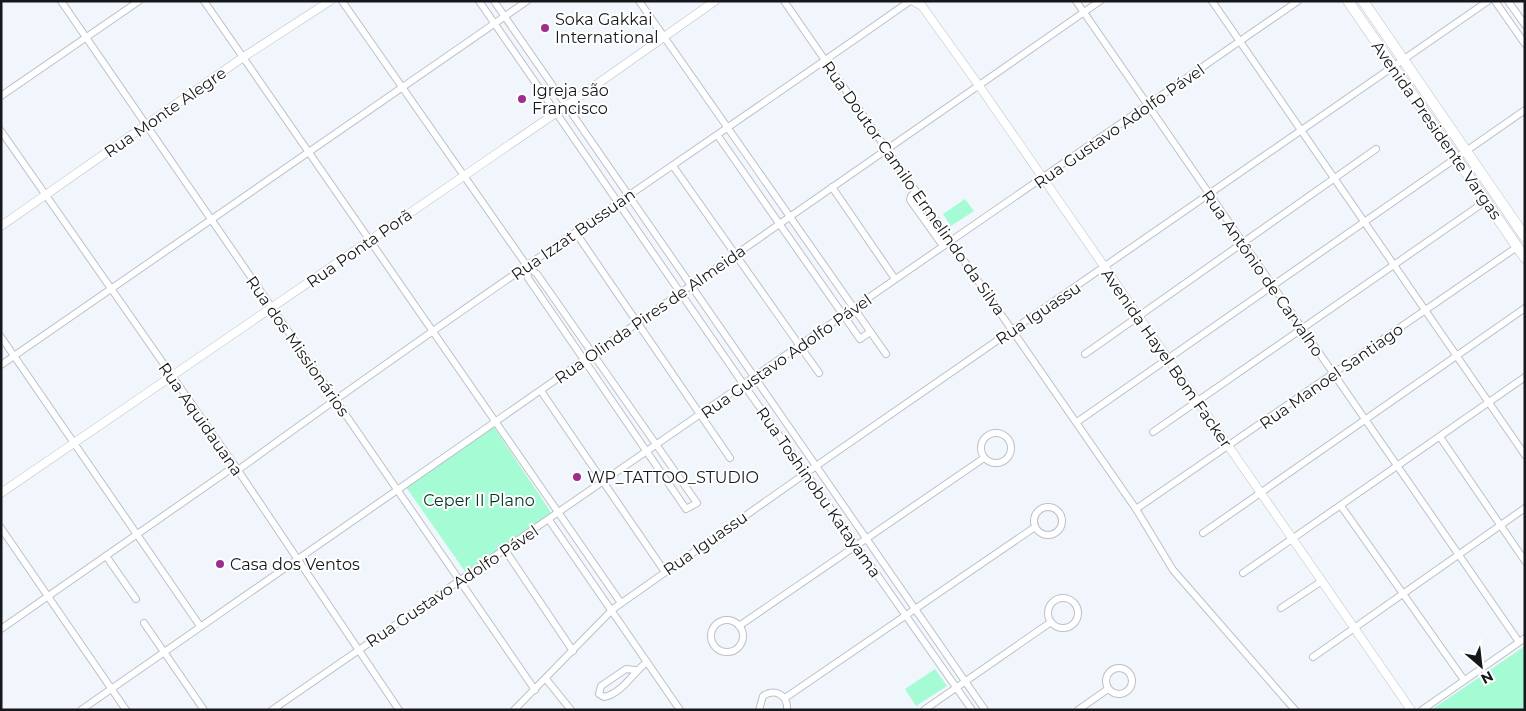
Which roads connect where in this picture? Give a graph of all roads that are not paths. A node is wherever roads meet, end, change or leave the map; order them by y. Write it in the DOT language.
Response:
graph roads {
  1 [pos="61,1"];
  2 [pos="139,1"];
  3 [pos="204,1"];
  4 [pos="330,1"];
  5 [pos="342,1"];
  6 [pos="479,1"];
  7 [pos="494,1"];
  8 [pos="527,1"];
  9 [pos="639,1"];
  10 [pos="715,1"];
  11 [pos="784,1"];
  12 [pos="911,1"];
  13 [pos="1076,1"];
  14 [pos="1100,1"];
  15 [pos="1212,1"];
  16 [pos="1298,1"];
  17 [pos="1348,1"];
  18 [pos="1363,1"];
  19 [pos="1488,1"];
  20 [pos="1495,1"];
  21 [pos="1508,1"];
  22 [pos="922,4"];
  23 [pos="1084,12"];
  24 [pos="505,16"];
  25 [pos="495,24"];
  26 [pos="1525,25"];
  27 [pos="87,38"];
  28 [pos="664,38"];
  29 [pos="1240,43"];
  30 [pos="1525,44"];
  31 [pos="242,58"];
  32 [pos="826,60"];
  33 [pos="1404,60"];
  34 [pos="1394,68"];
  35 [pos="980,87"];
  36 [pos="402,88"];
  37 [pos="1,96"];
  38 [pos="566,106"];
  39 [pos="1148,106"];
  40 [pos="1525,110"];
  41 [pos="557,113"];
  42 [pos="146,124"];
  43 [pos="1,130"];
  44 [pos="727,130"];
  45 [pos="1301,131"];
  46 [pos="718,136"];
  47 [pos="886,150"];
  48 [pos="1376,150"];
  49 [pos="309,152"];
  50 [pos="1466,152"];
  51 [pos="1456,158"];
  52 [pos="673,166"];
  53 [pos="463,176"];
  54 [pos="1043,178"];
  55 [pos="1335,179"];
  56 [pos="832,187"];
  57 [pos="916,191"];
  58 [pos="1209,194"];
  59 [pos="47,195"];
  60 [pos="629,196"];
  61 [pos="1486,201"];
  62 [pos="619,202"];
  63 [pos="788,217"];
  64 [pos="210,218"];
  65 [pos="1365,222"];
  66 [pos="779,223"];
  67 [pos="1,226"];
  68 [pos="576,233"];
  69 [pos="1525,237"];
  70 [pos="369,240"];
  71 [pos="952,241"];
  72 [pos="1242,243"];
  73 [pos="1521,244"];
  74 [pos="943,246"];
  75 [pos="734,255"];
  76 [pos="1525,258"];
  77 [pos="1394,265"];
  78 [pos="527,266"];
  79 [pos="1104,268"];
  80 [pos="895,279"];
  81 [pos="691,287"];
  82 [pos="1272,287"];
  83 [pos="110,289"];
  84 [pos="682,293"];
  85 [pos="271,308"];
  86 [pos="1525,308"];
  87 [pos="853,310"];
  88 [pos="1425,310"];
  89 [pos="843,316"];
  90 [pos="1139,317"];
  91 [pos="637,324"];
  92 [pos="1302,329"];
  93 [pos="1013,330"];
  94 [pos="432,331"];
  95 [pos="870,332"];
  96 [pos="1,337"];
  97 [pos="799,346"];
  98 [pos="886,354"];
  99 [pos="1085,354"];
  100 [pos="594,355"];
  101 [pos="1457,355"];
  102 [pos="14,356"];
  103 [pos="1168,360"];
  104 [pos="584,361"];
  105 [pos="1,364"];
  106 [pos="819,373"];
  107 [pos="1333,374"];
  108 [pos="171,377"];
  109 [pos="754,377"];
  110 [pos="1525,377"];
  111 [pos="744,384"];
  112 [pos="541,391"];
  113 [pos="335,400"];
  114 [pos="1196,402"];
  115 [pos="1489,402"];
  116 [pos="700,416"];
  117 [pos="1365,420"];
  118 [pos="785,421"];
  119 [pos="495,422"];
  120 [pos="1077,422"];
  121 [pos="775,428"];
  122 [pos="1153,432"];
  123 [pos="1440,437"];
  124 [pos="74,442"];
  125 [pos="656,446"];
  126 [pos="1229,447"];
  127 [pos="646,453"];
  128 [pos="1525,455"];
  129 [pos="730,458"];
  130 [pos="984,458"];
  131 [pos="816,466"];
  132 [pos="1398,466"];
  133 [pos="237,468"];
  134 [pos="806,472"];
  135 [pos="603,483"];
  136 [pos="396,490"];
  137 [pos="1,492"];
  138 [pos="1261,492"];
  139 [pos="1341,506"];
  140 [pos="1525,508"];
  141 [pos="1136,509"];
  142 [pos="558,514"];
  143 [pos="550,520"];
  144 [pos="1500,525"];
  145 [pos="1035,527"];
  146 [pos="1,528"];
  147 [pos="1203,533"];
  148 [pos="136,535"];
  149 [pos="867,539"];
  150 [pos="1293,540"];
  151 [pos="857,546"];
  152 [pos="506,550"];
  153 [pos="1458,554"];
  154 [pos="106,556"];
  155 [pos="296,559"];
  156 [pos="1525,561"];
  157 [pos="665,572"];
  158 [pos="1243,573"];
  159 [pos="460,580"];
  160 [pos="1322,581"];
  161 [pos="1404,593"];
  162 [pos="49,596"];
  163 [pos="136,599"];
  164 [pos="621,603"];
  165 [pos="1281,608"];
  166 [pos="613,609"];
  167 [pos="916,610"];
  168 [pos="907,616"];
  169 [pos="1051,622"];
  170 [pos="144,623"];
  171 [pos="200,626"];
  172 [pos="739,626"];
  173 [pos="1354,628"];
  174 [pos="1,629"];
  175 [pos="1522,640"];
  176 [pos="359,650"];
  177 [pos="573,651"];
  178 [pos="164,652"];
  179 [pos="1313,657"];
  180 [pos="647,662"];
  181 [pos="635,670"];
  182 [pos="546,679"];
  183 [pos="1464,680"];
  184 [pos="966,681"];
  185 [pos="956,687"];
  186 [pos="1108,689"];
  187 [pos="111,690"];
  188 [pos="535,690"];
  189 [pos="785,698"];
  190 [pos="81,710"];
  191 [pos="126,710"];
  192 [pos="204,710"];
  193 [pos="272,710"];
  194 [pos="399,710"];
  195 [pos="514,710"];
  196 [pos="571,710"];
  197 [pos="680,710"];
  198 [pos="759,710"];
  199 [pos="788,710"];
  200 [pos="924,710"];
  201 [pos="972,710"];
  202 [pos="985,710"];
  203 [pos="1078,710"];
  204 [pos="1295,710"];
  205 [pos="1411,710"];
  206 [pos="1422,710"];
  1 -- 27 [label="street, Rua dos Missionários"];
  2 -- 27 [label="street"];
  3 -- 31 [label="street"];
  4 -- 31 [label="street, Rua Monte Alegre"];
  5 -- 36 [label="street"];
  6 -- 25 [label="street, Rua Toshinobu Katayama"];
  7 -- 24 [label="street, Rua Toshinobu Katayama"];
  8 -- 24 [label="street"];
  9 -- 28 [label="street"];
  10 -- 28 [label="street, Rua Ponta Porã"];
  11 -- 32 [label="street, Rua Doutor Camilo Ermelindo da Silva"];
  12 -- 22 [label="street, Avenida Hayel Bom Facker"];
  12 -- 32 [label="street, Rua Izzat Bussuan"];
  13 -- 23 [label="street, Rua Antônio de Carvalho"];
  14 -- 23 [label="street, Rua Olinda Pires de Almeida"];
  15 -- 29 [label="street"];
  16 -- 29 [label="street, Rua Gustavo Adolfo Pável"];
  17 -- 34 [label="main road, Avenida Presidente Vargas"];
  18 -- 33 [label="main road, Avenida Presidente Vargas"];
  19 -- 33 [label="street, Rua Iguassu"];
  20 -- 30 [label="street"];
  21 -- 26 [label="street"];
  22 -- 35 [label="street, Avenida Hayel Bom Facker"];
  23 -- 35 [label="street, Rua Olinda Pires de Almeida"];
  23 -- 39 [label="street, Rua Antônio de Carvalho"];
  24 -- 25 [label="street"];
  24 -- 38 [label="street, Rua Toshinobu Katayama"];
  25 -- 36 [label="street"];
  25 -- 41 [label="street, Rua Toshinobu Katayama"];
  27 -- 37 [label="street"];
  27 -- 42 [label="street, Rua dos Missionários"];
  28 -- 38 [label="street, Rua Ponta Porã"];
  28 -- 44 [label="street"];
  29 -- 39 [label="street, Rua Gustavo Adolfo Pável"];
  29 -- 45 [label="street"];
  31 -- 42 [label="street, Rua Monte Alegre"];
  31 -- 49 [label="street"];
  32 -- 44 [label="street, Rua Izzat Bussuan"];
  32 -- 47 [label="street, Rua Doutor Camilo Ermelindo da Silva"];
  33 -- 34 [label="street, Rua Iguassu"];
  33 -- 50 [label="main road, Avenida Presidente Vargas"];
  34 -- 45 [label="street, Rua Iguassu"];
  34 -- 51 [label="main road, Avenida Presidente Vargas"];
  35 -- 47 [label="street, Rua Olinda Pires de Almeida"];
  35 -- 54 [label="street, Avenida Hayel Bom Facker"];
  36 -- 49 [label="street"];
  36 -- 53 [label="street"];
  38 -- 41 [label="street, Rua Ponta Porã"];
  38 -- 60 [label="street, Rua Toshinobu Katayama"];
  39 -- 54 [label="street, Rua Gustavo Adolfo Pável"];
  39 -- 58 [label="street, Rua Antônio de Carvalho"];
  40 -- 50 [label="street"];
  41 -- 53 [label="street, Rua Ponta Porã"];
  41 -- 62 [label="street, Rua Toshinobu Katayama"];
  42 -- 59 [label="street, Rua Monte Alegre"];
  42 -- 64 [label="street, Rua dos Missionários"];
  43 -- 59 [label="street, Rua Aquidauana"];
  44 -- 46 [label="street, Rua Izzat Bussuan"];
  44 -- 63 [label="street"];
  45 -- 55 [label="street"];
  45 -- 58 [label="street, Rua Iguassu"];
  46 -- 52 [label="street, Rua Izzat Bussuan"];
  46 -- 66 [label="street"];
  47 -- 56 [label="street, Rua Olinda Pires de Almeida"];
  47 -- 57 [label="street, Rua Doutor Camilo Ermelindo da Silva"];
  48 -- 55 [label="street"];
  49 -- 64 [label="street"];
  49 -- 70 [label="street"];
  50 -- 51 [label="street"];
  50 -- 69 [label="main road, Avenida Presidente Vargas"];
  51 -- 61 [label="main road, Avenida Presidente Vargas"];
  51 -- 65 [label="street"];
  52 -- 60 [label="street, Rua Izzat Bussuan"];
  52 -- 75 [label="street"];
  53 -- 70 [label="street, Rua Ponta Porã"];
  53 -- 78 [label="street"];
  54 -- 71 [label="street, Rua Gustavo Adolfo Pável"];
  54 -- 79 [label="street, Avenida Hayel Bom Facker"];
  55 -- 65 [label="street"];
  55 -- 72 [label="street"];
  56 -- 63 [label="street, Rua Olinda Pires de Almeida"];
  56 -- 80 [label="street"];
  57 -- 71 [label="street, Rua Doutor Camilo Ermelindo da Silva"];
  57 -- 74 [label="street"];
  58 -- 72 [label="street, Rua Antônio de Carvalho"];
  58 -- 79 [label="street, Rua Iguassu"];
  59 -- 67 [label="street, Rua Monte Alegre"];
  59 -- 83 [label="street, Rua Aquidauana"];
  60 -- 62 [label="street, Rua Izzat Bussuan"];
  60 -- 81 [label="street, Rua Toshinobu Katayama"];
  61 -- 73 [label="main road, Avenida Presidente Vargas"];
  61 -- 77 [label="street"];
  62 -- 68 [label="street, Rua Izzat Bussuan"];
  62 -- 84 [label="street, Rua Toshinobu Katayama"];
  63 -- 66 [label="street, Rua Olinda Pires de Almeida"];
  63 -- 87 [label="street"];
  64 -- 83 [label="street"];
  64 -- 85 [label="street, Rua dos Missionários"];
  65 -- 77 [label="street"];
  65 -- 82 [label="street"];
  66 -- 75 [label="street, Rua Olinda Pires de Almeida"];
  66 -- 89 [label="street"];
  68 -- 78 [label="street, Rua Izzat Bussuan"];
  68 -- 91 [label="street"];
  70 -- 85 [label="street, Rua Ponta Porã"];
  70 -- 94 [label="street"];
  71 -- 74 [label="street, Rua Gustavo Adolfo Pável"];
  71 -- 93 [label="street, Rua Doutor Camilo Ermelindo da Silva"];
  72 -- 82 [label="street, Rua Antônio de Carvalho"];
  72 -- 90 [label="street"];
  73 -- 76 [label="main road, Avenida Presidente Vargas"];
  73 -- 88 [label="street, Rua Manoel Santiago"];
  74 -- 80 [label="street, Rua Gustavo Adolfo Pável"];
  75 -- 81 [label="street, Rua Olinda Pires de Almeida"];
  75 -- 97 [label="street"];
  77 -- 88 [label="street"];
  77 -- 92 [label="street"];
  78 -- 94 [label="street, Rua Izzat Bussuan"];
  78 -- 100 [label="street"];
  78 -- 104 [label="street"];
  79 -- 90 [label="street, Avenida Hayel Bom Facker"];
  79 -- 93 [label="street, Rua Iguassu"];
  80 -- 87 [label="street, Rua Gustavo Adolfo Pável"];
  81 -- 84 [label="street, Rua Olinda Pires de Almeida"];
  81 -- 109 [label="street, Rua Toshinobu Katayama"];
  82 -- 92 [label="street, Rua Antônio de Carvalho"];
  82 -- 103 [label="street"];
  83 -- 102 [label="street"];
  83 -- 108 [label="street, Rua Aquidauana"];
  84 -- 91 [label="street, Rua Olinda Pires de Almeida"];
  84 -- 111 [label="street, Rua Toshinobu Katayama"];
  85 -- 108 [label="street, Rua Ponta Porã"];
  85 -- 113 [label="street, Rua dos Missionários"];
  86 -- 101 [label="street"];
  87 -- 89 [label="street, Rua Gustavo Adolfo Pável"];
  87 -- 95 [label="street"];
  88 -- 101 [label="street"];
  88 -- 107 [label="street, Rua Manoel Santiago"];
  89 -- 95 [label="street"];
  89 -- 97 [label="street, Rua Gustavo Adolfo Pável"];
  90 -- 99 [label="street"];
  90 -- 103 [label="street, Avenida Hayel Bom Facker"];
  91 -- 100 [label="street, Rua Olinda Pires de Almeida"];
  91 -- 116 [label="street"];
  92 -- 107 [label="street, Rua Antônio de Carvalho"];
  92 -- 114 [label="street"];
  93 -- 120 [label="street, Rua Doutor Camilo Ermelindo da Silva"];
  93 -- 131 [label="street, Rua Iguassu"];
  94 -- 113 [label="street, Rua Izzat Bussuan"];
  94 -- 119 [label="street"];
  95 -- 98 [label="street"];
  96 -- 102 [label="street"];
  97 -- 106 [label="street"];
  97 -- 109 [label="street, Rua Gustavo Adolfo Pável"];
  100 -- 104 [label="street, Rua Olinda Pires de Almeida"];
  100 -- 125 [label="street"];
  101 -- 115 [label="street"];
  101 -- 117 [label="street"];
  102 -- 105 [label="street"];
  102 -- 124 [label="street"];
  103 -- 114 [label="street, Avenida Hayel Bom Facker"];
  103 -- 120 [label="street"];
  104 -- 112 [label="street, Rua Olinda Pires de Almeida"];
  104 -- 127 [label="street"];
  107 -- 117 [label="street, Rua Antônio de Carvalho"];
  107 -- 126 [label="street, Rua Manoel Santiago"];
  108 -- 124 [label="street, Rua Ponta Porã"];
  108 -- 133 [label="street, Rua Aquidauana"];
  109 -- 111 [label="street, Rua Gustavo Adolfo Pável"];
  109 -- 118 [label="street, Rua Toshinobu Katayama"];
  110 -- 115 [label="street"];
  111 -- 116 [label="street, Rua Gustavo Adolfo Pável"];
  111 -- 121 [label="street, Rua Toshinobu Katayama"];
  112 -- 119 [label="street, Rua Olinda Pires de Almeida"];
  112 -- 135 [label="street"];
  113 -- 133 [label="street, Rua Izzat Bussuan"];
  113 -- 136 [label="street, Rua dos Missionários"];
  114 -- 122 [label="street"];
  114 -- 126 [label="street, Avenida Hayel Bom Facker"];
  115 -- 123 [label="street"];
  115 -- 128 [label="street"];
  116 -- 125 [label="street, Rua Gustavo Adolfo Pável"];
  116 -- 129 [label="street"];
  117 -- 132 [label="street, Rua Antônio de Carvalho"];
  117 -- 138 [label="street"];
  118 -- 121 [label="street"];
  118 -- 131 [label="street, Rua Toshinobu Katayama"];
  119 -- 136 [label="street, Rua Olinda Pires de Almeida"];
  119 -- 142 [label="street"];
  120 -- 141 [label="street, Rua Doutor Camilo Ermelindo da Silva"];
  121 -- 134 [label="street, Rua Toshinobu Katayama"];
  123 -- 132 [label="street"];
  123 -- 144 [label="street"];
  124 -- 137 [label="street, Rua Ponta Porã"];
  124 -- 148 [label="street"];
  125 -- 127 [label="street, Rua Gustavo Adolfo Pável"];
  125 -- 127 [label="street"];
  126 -- 138 [label="street, Avenida Hayel Bom Facker"];
  126 -- 141 [label="street, Rua Manoel Santiago"];
  127 -- 135 [label="street, Rua Gustavo Adolfo Pável"];
  130 -- 130 [label="street"];
  130 -- 149 [label="street"];
  131 -- 134 [label="street, Rua Iguassu"];
  131 -- 149 [label="street, Rua Toshinobu Katayama"];
  132 -- 139 [label="street"];
  132 -- 153 [label="street, Rua Antônio de Carvalho"];
  133 -- 148 [label="street, Rua Izzat Bussuan"];
  133 -- 155 [label="street, Rua Aquidauana"];
  134 -- 151 [label="street, Rua Toshinobu Katayama"];
  134 -- 157 [label="street, Rua Iguassu"];
  135 -- 142 [label="street, Rua Gustavo Adolfo Pável"];
  135 -- 157 [label="street"];
  136 -- 155 [label="street, Rua Olinda Pires de Almeida"];
  136 -- 159 [label="street, Rua dos Missionários"];
  138 -- 147 [label="street"];
  138 -- 150 [label="street, Avenida Hayel Bom Facker"];
  139 -- 150 [label="street"];
  139 -- 161 [label="street"];
  140 -- 144 [label="street"];
  141 -- 204 [label="street, Rua Doutor Camilo Ermelindo da Silva"];
  142 -- 143 [label="street, Rua Gustavo Adolfo Pável"];
  142 -- 164 [label="street"];
  143 -- 152 [label="street, Rua Gustavo Adolfo Pável"];
  143 -- 166 [label="street"];
  144 -- 153 [label="street"];
  144 -- 156 [label="street"];
  145 -- 145 [label="street"];
  145 -- 167 [label="street"];
  146 -- 162 [label="street"];
  148 -- 154 [label="street, Rua Izzat Bussuan"];
  148 -- 171 [label="street"];
  149 -- 151 [label="street"];
  149 -- 167 [label="street, Rua Toshinobu Katayama"];
  150 -- 158 [label="street"];
  150 -- 160 [label="street, Avenida Hayel Bom Facker"];
  151 -- 168 [label="street, Rua Toshinobu Katayama"];
  151 -- 172 [label="street"];
  152 -- 159 [label="street, Rua Gustavo Adolfo Pável"];
  152 -- 177 [label="street"];
  153 -- 161 [label="street"];
  153 -- 175 [label="street, Rua Antônio de Carvalho"];
  154 -- 162 [label="street, Rua Izzat Bussuan"];
  154 -- 163 [label="street"];
  155 -- 171 [label="street, Rua Olinda Pires de Almeida"];
  155 -- 176 [label="street, Rua Aquidauana"];
  157 -- 164 [label="street, Rua Iguassu"];
  159 -- 176 [label="street, Rua Gustavo Adolfo Pável"];
  159 -- 188 [label="street, Rua dos Missionários"];
  160 -- 165 [label="street"];
  160 -- 173 [label="street, Avenida Hayel Bom Facker"];
  161 -- 173 [label="street"];
  161 -- 183 [label="street"];
  162 -- 174 [label="street, Rua Izzat Bussuan"];
  162 -- 187 [label="street"];
  164 -- 166 [label="street, Rua Iguassu"];
  166 -- 177 [label="street, Rua Iguassu"];
  166 -- 180 [label="street"];
  167 -- 168 [label="street"];
  167 -- 184 [label="street, Rua Toshinobu Katayama"];
  168 -- 185 [label="street, Rua Toshinobu Katayama"];
  168 -- 189 [label="street"];
  169 -- 169 [label="street"];
  169 -- 184 [label="street"];
  170 -- 178 [label="street"];
  171 -- 178 [label="street, Rua Olinda Pires de Almeida"];
  172 -- 172 [label="street"];
  173 -- 179 [label="street"];
  173 -- 205 [label="street, Avenida Hayel Bom Facker"];
  175 -- 183 [label="street"];
  176 -- 193 [label="street, Rua Gustavo Adolfo Pável"];
  176 -- 194 [label="street, Rua Aquidauana"];
  177 -- 182 [label="street, Rua Iguassu"];
  178 -- 187 [label="street, Rua Olinda Pires de Almeida"];
  178 -- 192 [label="street"];
  180 -- 181 [label="street"];
  180 -- 197 [label="street"];
  181 -- 181 [label="street"];
  182 -- 188 [label="street, Rua Iguassu"];
  182 -- 196 [label="street"];
  183 -- 206 [label="street"];
  184 -- 185 [label="street"];
  184 -- 202 [label="street, Rua Toshinobu Katayama"];
  185 -- 200 [label="street"];
  185 -- 201 [label="street, Rua Toshinobu Katayama"];
  186 -- 186 [label="street"];
  186 -- 203 [label="street"];
  187 -- 190 [label="street, Rua Olinda Pires de Almeida"];
  187 -- 191 [label="street"];
  188 -- 195 [label="street, Rua Iguassu"];
  189 -- 198 [label="street"];
  189 -- 199 [label="street"];
}
